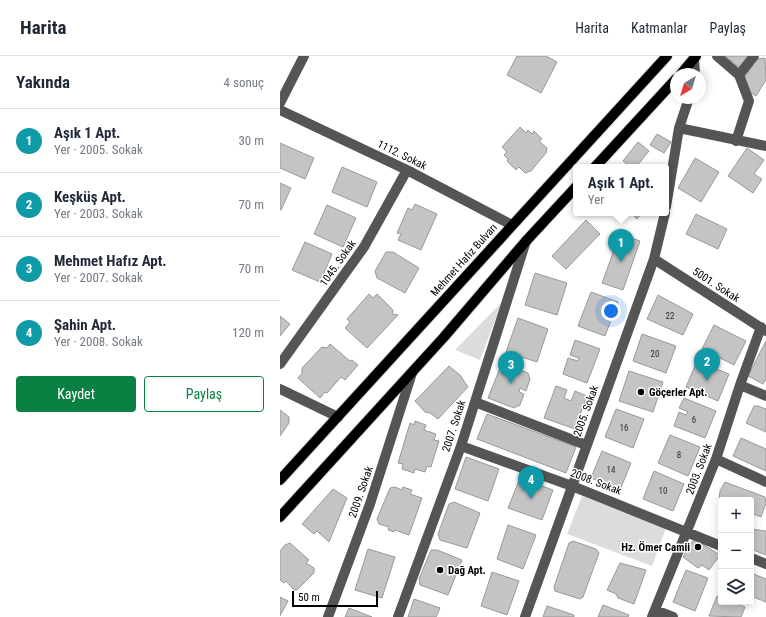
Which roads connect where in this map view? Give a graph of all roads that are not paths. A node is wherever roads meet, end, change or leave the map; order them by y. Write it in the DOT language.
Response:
graph roads {
  1 [pos="304,56"];
  2 [pos="667,56"];
  3 [pos="717,56"];
  4 [pos="754,56"];
  5 [pos="695,58"];
  6 [pos="686,68"];
  7 [pos="738,75"];
  8 [pos="670,86"];
  9 [pos="280,102"];
  10 [pos="687,104"];
  11 [pos="280,110"];
  12 [pos="680,128"];
  13 [pos="736,141"];
  14 [pos="766,146"];
  15 [pos="598,164"];
  16 [pos="407,170"];
  17 [pos="573,190"];
  18 [pos="669,190"];
  19 [pos="663,216"];
  20 [pos="512,225"];
  21 [pos="526,241"];
  22 [pos="654,259"];
  23 [pos="763,329"];
  24 [pos="280,364"];
  25 [pos="412,373"];
  26 [pos="740,385"];
  27 [pos="280,389"];
  28 [pos="766,396"];
  29 [pos="475,402"];
  30 [pos="338,417"];
  31 [pos="586,445"];
  32 [pos="461,446"];
  33 [pos="716,459"];
  34 [pos="280,480"];
  35 [pos="766,482"];
  36 [pos="572,486"];
  37 [pos="280,517"];
  38 [pos="687,532"];
  39 [pos="718,545"];
  40 [pos="754,559"];
  41 [pos="766,564"];
  42 [pos="653,613"];
  43 [pos="328,617"];
  44 [pos="398,617"];
  45 [pos="525,617"];
  46 [pos="673,617"];
  1 -- 9 [label="street"];
  2 -- 20 [label="main road, Mehmet Hafız Bulvarı"];
  3 -- 7 [label="street"];
  4 -- 7 [label="street"];
  5 -- 6 [label="main road"];
  7 -- 13 [label="street"];
  8 -- 15 [label="main road"];
  10 -- 12 [label="street"];
  11 -- 16 [label="street, 1112. Sokak"];
  12 -- 13 [label="street"];
  12 -- 18 [label="street"];
  13 -- 14 [label="street"];
  16 -- 20 [label="street, 1112. Sokak"];
  16 -- 24 [label="street, 1045. Sokak"];
  17 -- 21 [label="main road"];
  19 -- 22 [label="street, 2005. Sokak"];
  20 -- 30 [label="main road, Mehmet Hafız Bulvarı"];
  21 -- 25 [label="main road"];
  21 -- 29 [label="street, 2007. Sokak"];
  22 -- 23 [label="street, 5001. Sokak"];
  22 -- 31 [label="street, 2005. Sokak"];
  23 -- 26 [label="street, 2003. Sokak"];
  25 -- 37 [label="main road"];
  25 -- 43 [label="street, 2009. Sokak"];
  26 -- 28 [label="street"];
  26 -- 33 [label="street, 2003. Sokak"];
  27 -- 30 [label="street"];
  29 -- 31 [label="street"];
  29 -- 32 [label="street, 2007. Sokak"];
  30 -- 34 [label="main road, Mehmet Hafız Bulvarı"];
  31 -- 36 [label="street, 2005. Sokak"];
  32 -- 36 [label="street, 2008. Sokak"];
  32 -- 44 [label="street, 2007. Sokak"];
  33 -- 35 [label="street"];
  33 -- 38 [label="street, 2003. Sokak"];
  36 -- 38 [label="street, 2008. Sokak"];
  36 -- 45 [label="street, 2005. Sokak"];
  38 -- 39 [label="street, 2008. Sokak"];
  38 -- 42 [label="street, 2003. Sokak"];
  40 -- 41 [label="street"];
  42 -- 46 [label="street"];
}
